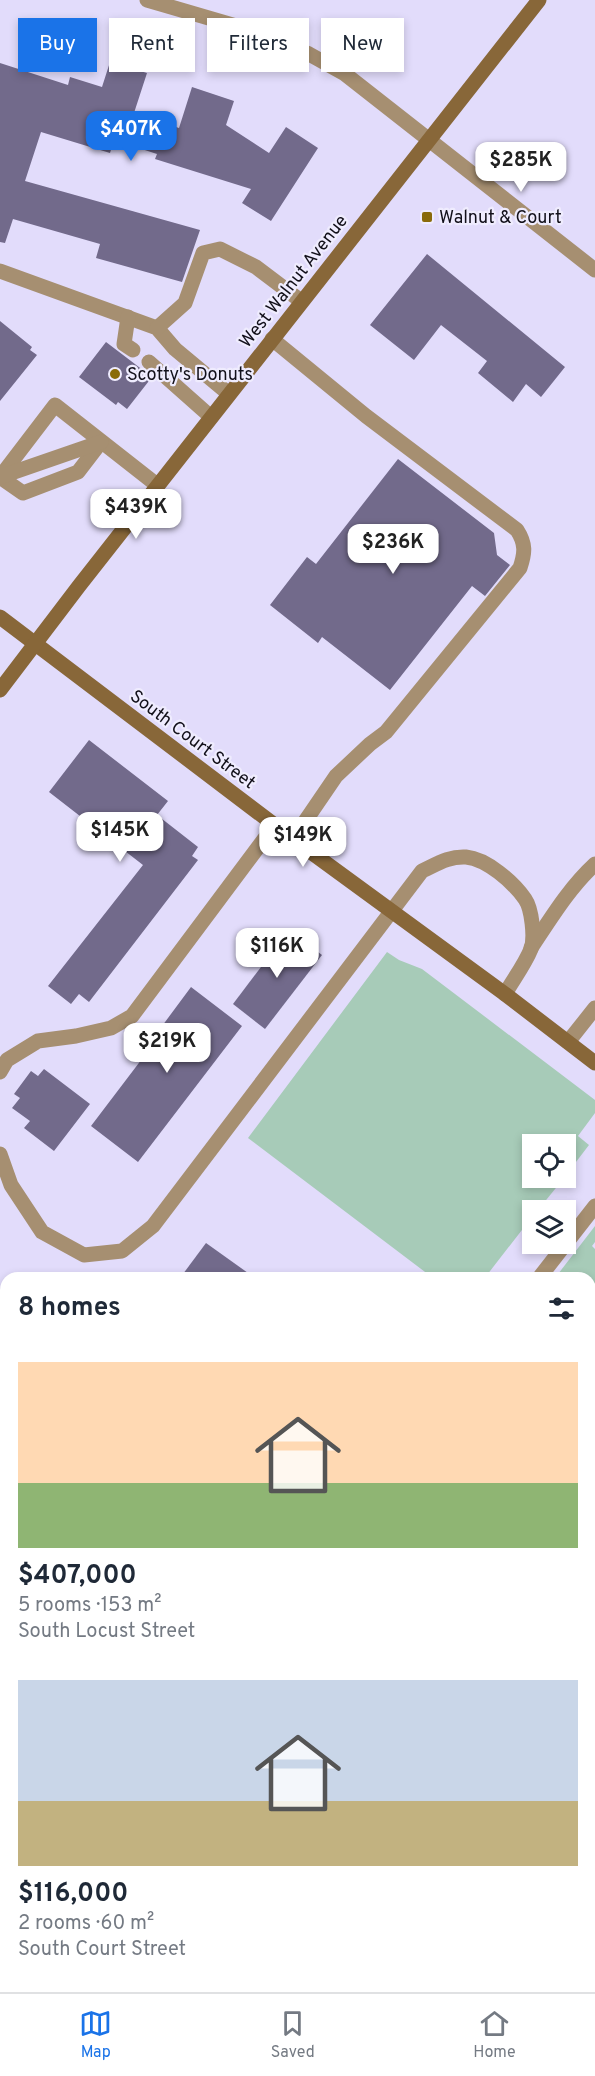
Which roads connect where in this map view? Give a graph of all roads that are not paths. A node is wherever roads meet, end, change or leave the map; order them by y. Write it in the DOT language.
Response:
graph roads {
  1 [pos="147,0"];
  2 [pos="539,0"];
  3 [pos="429,139"];
  4 [pos="595,270"];
  5 [pos="0,271"];
  6 [pos="301,302"];
  7 [pos="128,317"];
  8 [pos="157,328"];
  9 [pos="272,339"];
  10 [pos="133,350"];
  11 [pos="149,362"];
  12 [pos="229,394"];
  13 [pos="211,417"];
  14 [pos="101,442"];
  15 [pos="0,477"];
  16 [pos="158,485"];
  17 [pos="0,617"];
  18 [pos="35,643"];
  19 [pos="0,690"];
  20 [pos="274,826"];
  21 [pos="292,839"];
  22 [pos="595,864"];
  23 [pos="392,913"];
  24 [pos="531,948"];
  25 [pos="505,994"];
  26 [pos="595,1008"];
  27 [pos="568,1042"];
  28 [pos="595,1063"];
  29 [pos="0,1072"];
  30 [pos="0,1154"];
  31 [pos="595,1206"];
  32 [pos="545,1272"];
  1 -- 3 [label="street"];
  2 -- 3 [label="main road, West Walnut Avenue"];
  3 -- 4 [label="street"];
  3 -- 6 [label="main road, West Walnut Avenue"];
  5 -- 7 [label="street"];
  6 -- 8 [label="street"];
  6 -- 9 [label="main road, West Walnut Avenue"];
  7 -- 8 [label="street"];
  7 -- 10 [label="street"];
  8 -- 12 [label="street"];
  9 -- 12 [label="main road, West Walnut Avenue"];
  9 -- 21 [label="street"];
  11 -- 13 [label="street"];
  12 -- 13 [label="main road, West Walnut Avenue"];
  13 -- 16 [label="main road, West Walnut Avenue"];
  14 -- 15 [label="street"];
  14 -- 15 [label="street"];
  14 -- 15 [label="street"];
  14 -- 16 [label="street"];
  16 -- 18 [label="main road, West Walnut Avenue"];
  17 -- 18 [label="main road, South Court Street"];
  18 -- 19 [label="main road, West Walnut Avenue"];
  18 -- 20 [label="main road, South Court Street"];
  20 -- 21 [label="main road, South Court Street"];
  20 -- 29 [label="street"];
  21 -- 23 [label="main road, South Court Street"];
  22 -- 24 [label="street"];
  23 -- 24 [label="street"];
  23 -- 25 [label="main road, South Court Street"];
  23 -- 30 [label="street"];
  24 -- 25 [label="street"];
  25 -- 27 [label="main road, South Court Street"];
  26 -- 27 [label="street"];
  27 -- 28 [label="main road, South Court Street"];
  31 -- 32 [label="street"];
}
